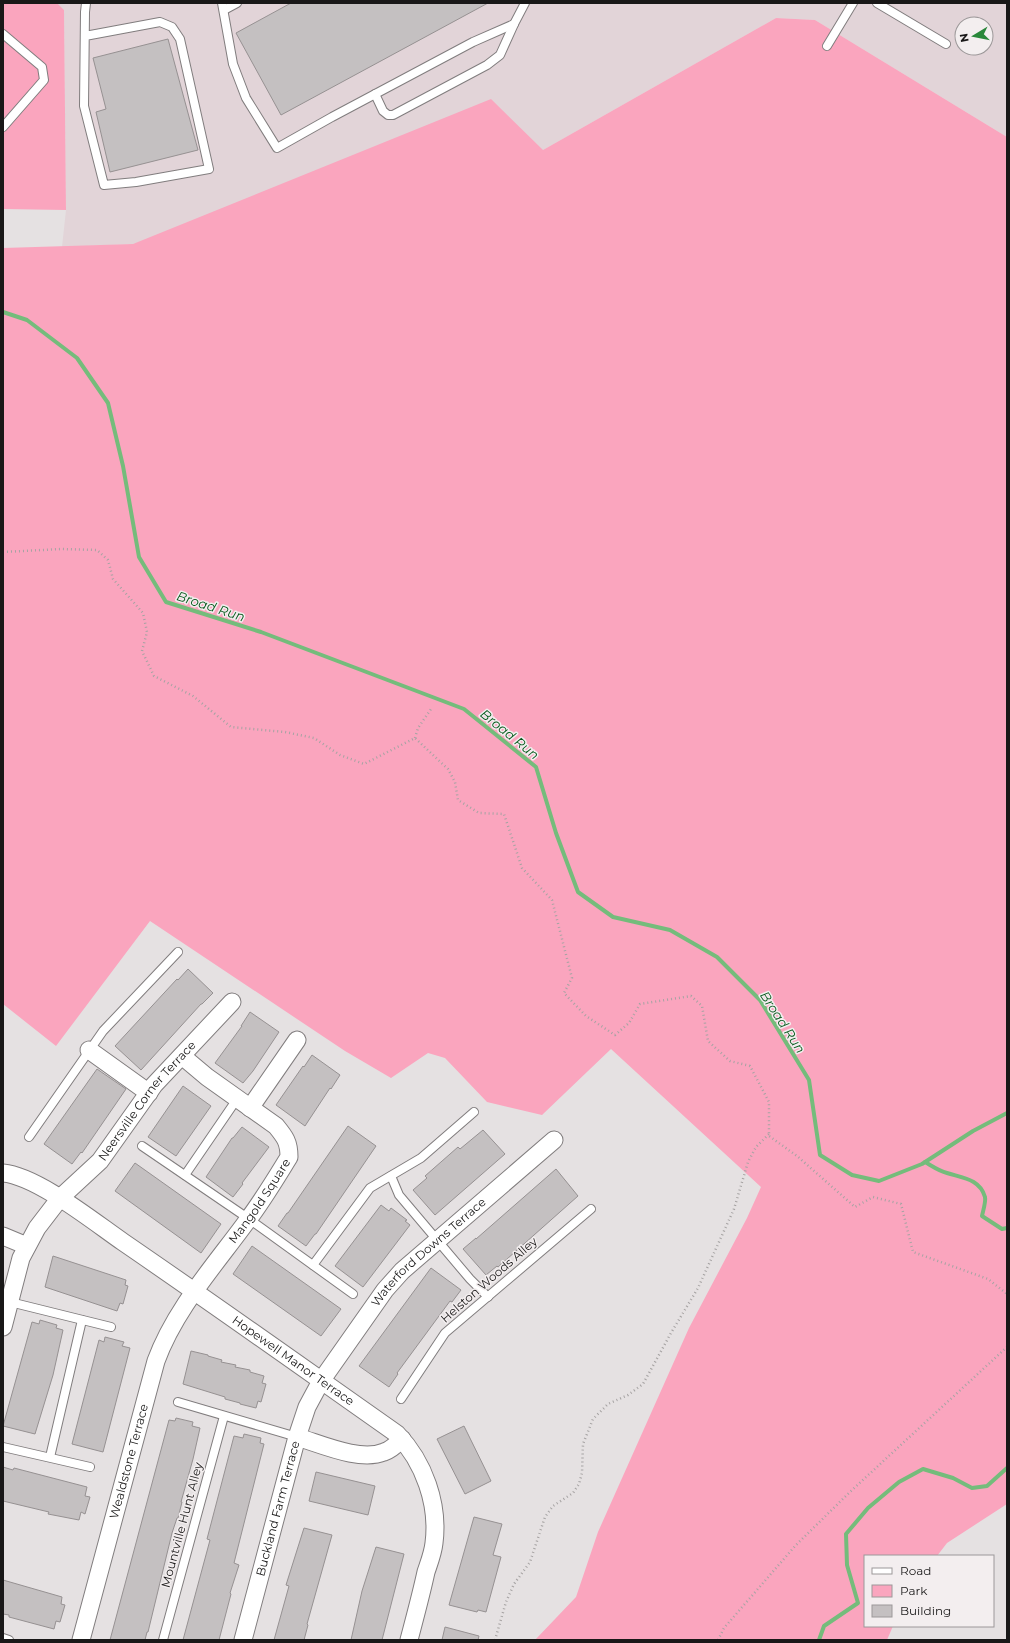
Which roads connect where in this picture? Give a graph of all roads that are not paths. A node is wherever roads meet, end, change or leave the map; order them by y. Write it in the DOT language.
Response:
graph roads {
  1 [pos="86,3"];
  2 [pos="237,3"];
  3 [pos="525,3"];
  4 [pos="854,3"];
  5 [pos="877,3"];
  6 [pos="223,6"];
  7 [pos="514,24"];
  8 [pos="3,34"];
  9 [pos="85,36"];
  10 [pos="946,44"];
  11 [pos="828,46"];
  12 [pos="375,94"];
  13 [pos="3,126"];
  14 [pos="178,952"];
  15 [pos="232,1002"];
  16 [pos="297,1040"];
  17 [pos="89,1050"];
  18 [pos="182,1056"];
  19 [pos="149,1093"];
  20 [pos="244,1103"];
  21 [pos="474,1112"];
  22 [pos="29,1137"];
  23 [pos="554,1140"];
  24 [pos="142,1146"];
  25 [pos="3,1173"];
  26 [pos="185,1175"];
  27 [pos="391,1176"];
  28 [pos="60,1198"];
  29 [pos="591,1209"];
  30 [pos="249,1219"];
  31 [pos="3,1236"];
  32 [pos="438,1241"];
  33 [pos="27,1246"];
  34 [pos="313,1265"];
  35 [pos="195,1291"];
  36 [pos="353,1294"];
  37 [pos="488,1297"];
  38 [pos="10,1302"];
  39 [pos="82,1320"];
  40 [pos="3,1327"];
  41 [pos="111,1327"];
  42 [pos="321,1381"];
  43 [pos="401,1399"];
  44 [pos="178,1402"];
  45 [pos="224,1416"];
  46 [pos="296,1437"];
  47 [pos="402,1440"];
  48 [pos="3,1446"];
  49 [pos="50,1457"];
  50 [pos="90,1467"];
  51 [pos="3,1638"];
  52 [pos="9,1640"];
  53 [pos="81,1640"];
  54 [pos="163,1640"];
  55 [pos="243,1640"];
  56 [pos="409,1640"];
  1 -- 9 [label="lane"];
  2 -- 6 [label="lane"];
  3 -- 7 [label="lane"];
  4 -- 11 [label="lane"];
  5 -- 10 [label="lane"];
  6 -- 12 [label="lane"];
  7 -- 12 [label="lane"];
  7 -- 12 [label="lane"];
  8 -- 13 [label="lane"];
  9 -- 9 [label="lane"];
  14 -- 17 [label="lane"];
  15 -- 18 [label="street, Neersville Corner Terrace"];
  16 -- 20 [label="street"];
  17 -- 19 [label="street"];
  17 -- 22 [label="lane"];
  18 -- 19 [label="street, Neersville Corner Terrace"];
  18 -- 20 [label="street, Mangold Square"];
  19 -- 28 [label="street, Neersville Corner Terrace"];
  20 -- 26 [label="lane"];
  20 -- 30 [label="street, Mangold Square"];
  21 -- 27 [label="lane"];
  23 -- 32 [label="street, Waterford Downs Terrace"];
  24 -- 26 [label="lane"];
  25 -- 28 [label="street, Hopewell Manor Terrace"];
  26 -- 30 [label="lane"];
  27 -- 32 [label="lane"];
  27 -- 34 [label="lane"];
  28 -- 33 [label="street, Neersville Corner Terrace"];
  28 -- 35 [label="street, Hopewell Manor Terrace"];
  29 -- 37 [label="lane, Helston Woods Alley"];
  30 -- 34 [label="lane"];
  30 -- 35 [label="street, Mangold Square"];
  31 -- 33 [label="street"];
  32 -- 37 [label="lane"];
  32 -- 42 [label="street, Waterford Downs Terrace"];
  33 -- 38 [label="street, Neersville Corner Terrace"];
  34 -- 36 [label="lane"];
  35 -- 42 [label="street, Hopewell Manor Terrace"];
  35 -- 53 [label="street, Wealdstone Terrace"];
  37 -- 43 [label="lane, Helston Woods Alley"];
  38 -- 39 [label="lane"];
  38 -- 40 [label="street, Neersville Corner Terrace"];
  39 -- 41 [label="lane"];
  39 -- 49 [label="lane"];
  42 -- 46 [label="street, Buckland Farm Terrace"];
  42 -- 47 [label="street, Hopewell Manor Terrace"];
  44 -- 45 [label="lane"];
  45 -- 46 [label="lane"];
  45 -- 54 [label="lane, Mountville Hunt Alley"];
  46 -- 47 [label="street"];
  46 -- 55 [label="street, Buckland Farm Terrace"];
  47 -- 56 [label="street, Hopewell Manor Terrace"];
  48 -- 49 [label="lane"];
  49 -- 50 [label="lane"];
  51 -- 52 [label="lane"];
}
